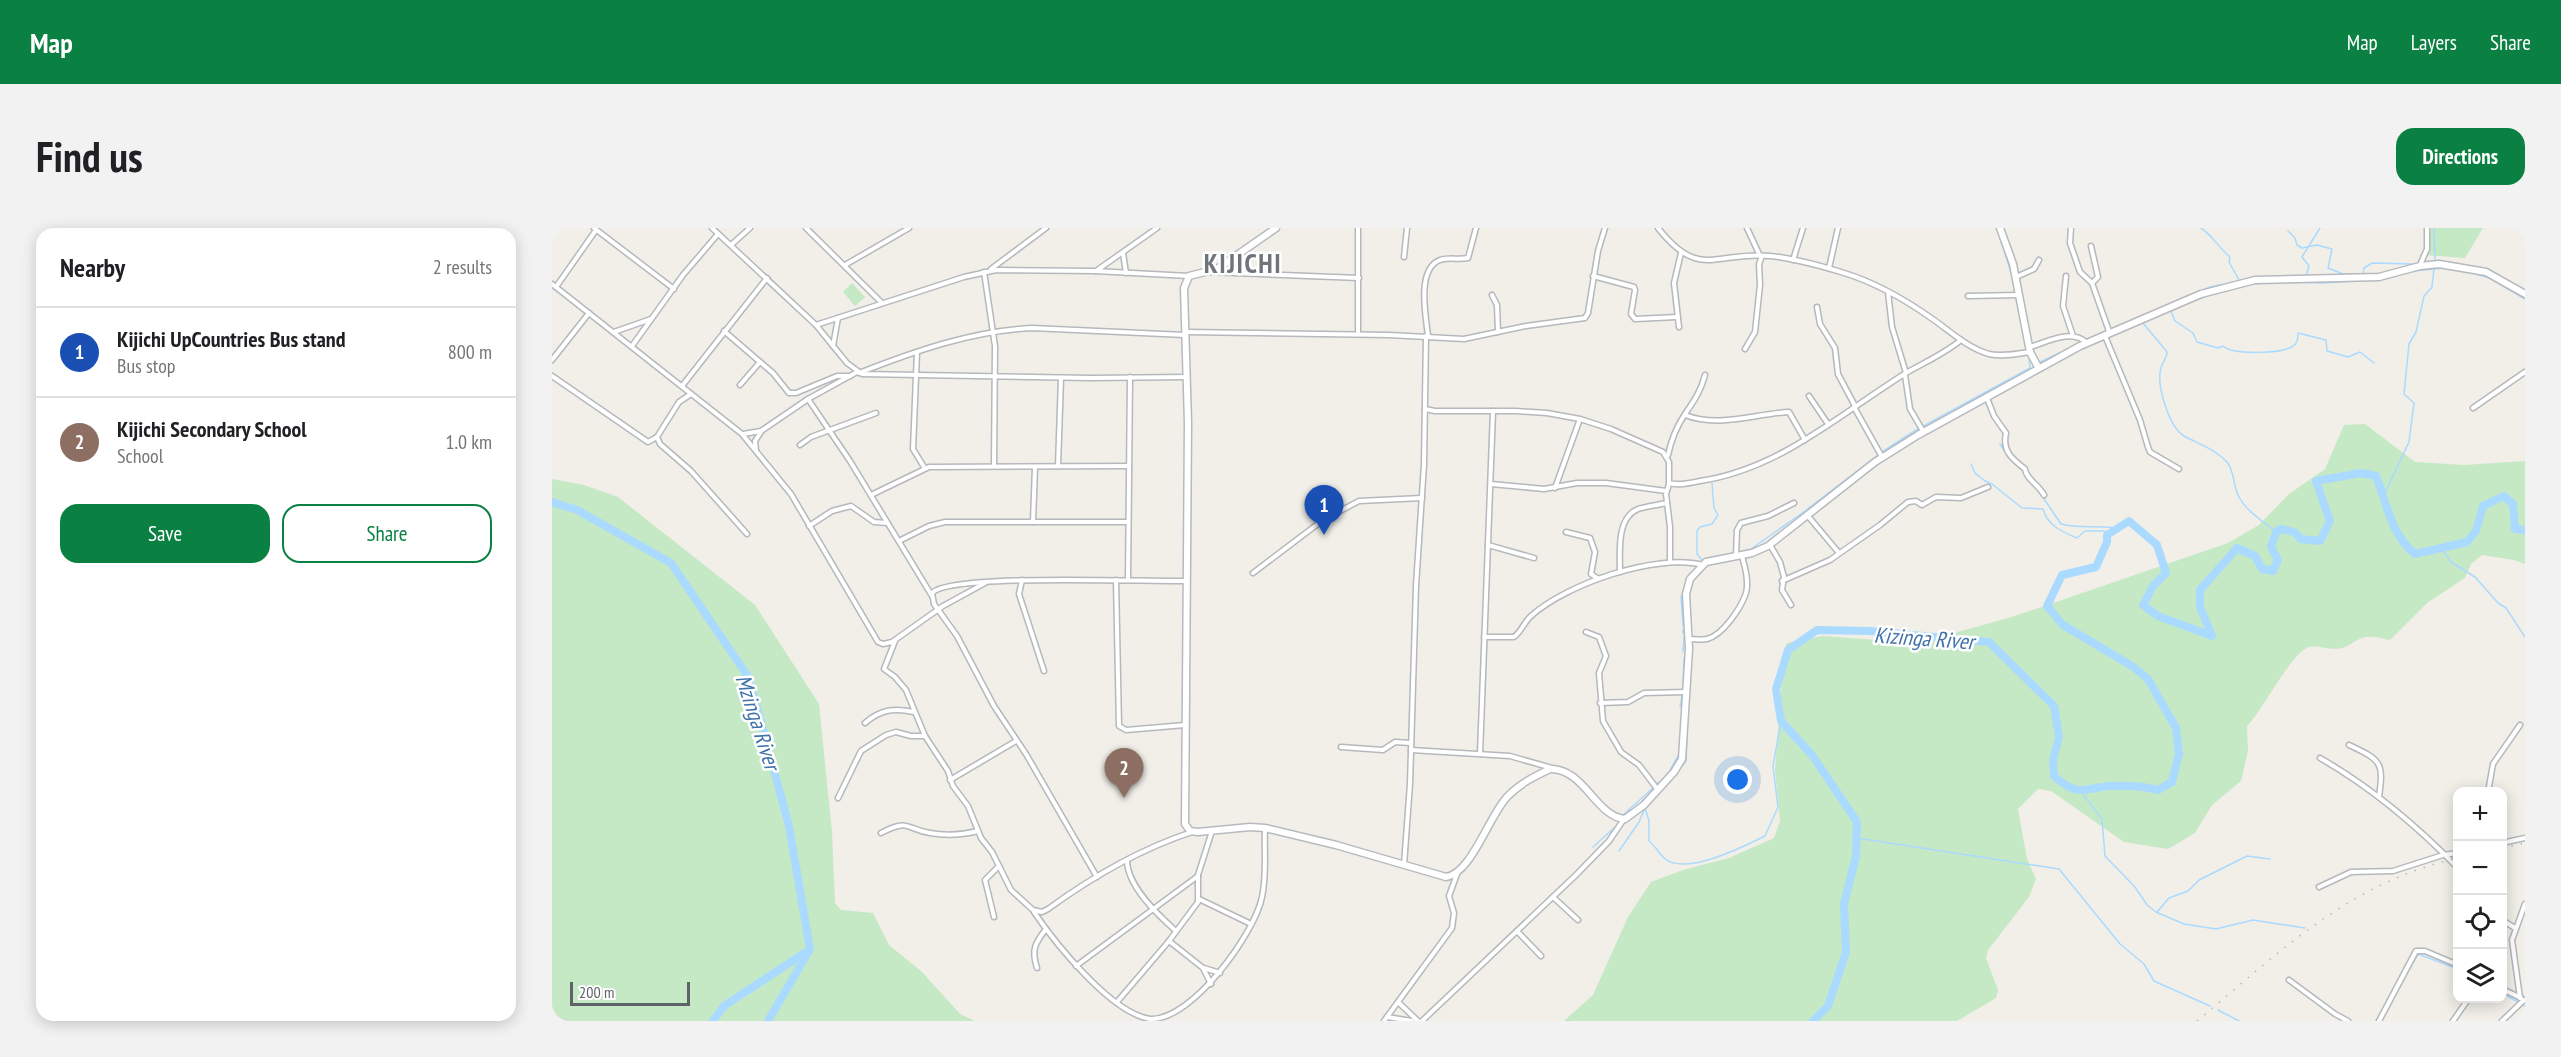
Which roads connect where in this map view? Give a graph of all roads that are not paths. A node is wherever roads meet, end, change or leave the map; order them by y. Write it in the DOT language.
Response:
graph roads {
  1 [pos="712,228"];
  2 [pos="750,228"];
  3 [pos="806,228"];
  4 [pos="909,228"];
  5 [pos="1046,228"];
  6 [pos="1156,228"];
  7 [pos="1274,228"];
  8 [pos="1358,228"];
  9 [pos="1407,228"];
  10 [pos="1476,228"];
  11 [pos="1605,228"];
  12 [pos="1658,228"];
  13 [pos="1747,228"];
  14 [pos="1803,228"];
  15 [pos="1838,228"];
  16 [pos="2000,228"];
  17 [pos="2070,228"];
  18 [pos="2427,228"];
  19 [pos="595,229"];
  20 [pos="718,234"];
  21 [pos="731,245"];
  22 [pos="2091,246"];
  23 [pos="1122,252"];
  24 [pos="1681,252"];
  25 [pos="1761,256"];
  26 [pos="1404,257"];
  27 [pos="1793,260"];
  28 [pos="2039,260"];
  29 [pos="845,265"];
  30 [pos="2420,266"];
  31 [pos="1829,268"];
  32 [pos="1095,271"];
  33 [pos="986,272"];
  34 [pos="1209,272"];
  35 [pos="1126,273"];
  36 [pos="1189,276"];
  37 [pos="1593,276"];
  38 [pos="2066,276"];
  39 [pos="2016,277"];
  40 [pos="767,278"];
  41 [pos="1359,278"];
  42 [pos="2092,283"];
  43 [pos="554,285"];
  44 [pos="674,289"];
  45 [pos="1888,292"];
  46 [pos="2525,294"];
  47 [pos="1492,295"];
  48 [pos="2020,295"];
  49 [pos="1968,296"];
  50 [pos="882,303"];
  51 [pos="1817,307"];
  52 [pos="589,313"];
  53 [pos="1677,317"];
  54 [pos="651,318"];
  55 [pos="838,318"];
  56 [pos="816,325"];
  57 [pos="1679,327"];
  58 [pos="724,331"];
  59 [pos="993,331"];
  60 [pos="614,332"];
  61 [pos="1498,332"];
  62 [pos="1186,333"];
  63 [pos="1358,334"];
  64 [pos="2108,335"];
  65 [pos="1427,336"];
  66 [pos="2073,336"];
  67 [pos="1961,340"];
  68 [pos="2088,343"];
  69 [pos="632,346"];
  70 [pos="833,347"];
  71 [pos="1746,350"];
  72 [pos="2030,350"];
  73 [pos="917,352"];
  74 [pos="552,360"];
  75 [pos="760,362"];
  76 [pos="2038,368"];
  77 [pos="2525,372"];
  78 [pos="858,373"];
  79 [pos="1906,374"];
  80 [pos="1705,375"];
  81 [pos="552,376"];
  82 [pos="850,376"];
  83 [pos="916,376"];
  84 [pos="995,377"];
  85 [pos="1130,377"];
  86 [pos="1187,377"];
  87 [pos="1061,378"];
  88 [pos="740,385"];
  89 [pos="681,386"];
  90 [pos="690,394"];
  91 [pos="1809,396"];
  92 [pos="1987,398"];
  93 [pos="808,399"];
  94 [pos="1854,407"];
  95 [pos="2473,408"];
  96 [pos="1425,409"];
  97 [pos="1435,411"];
  98 [pos="1493,411"];
  99 [pos="876,413"];
  100 [pos="1425,414"];
  101 [pos="1684,415"];
  102 [pos="1580,419"];
  103 [pos="1828,424"];
  104 [pos="829,430"];
  105 [pos="761,432"];
  106 [pos="1924,432"];
  107 [pos="742,434"];
  108 [pos="657,437"];
  109 [pos="1805,440"];
  110 [pos="800,445"];
  111 [pos="756,452"];
  112 [pos="1667,456"];
  113 [pos="1883,458"];
  114 [pos="994,466"];
  115 [pos="1058,466"];
  116 [pos="1129,466"];
  117 [pos="924,468"];
  118 [pos="1035,468"];
  119 [pos="2179,469"];
  120 [pos="1491,484"];
  121 [pos="1670,484"];
  122 [pos="1988,487"];
  123 [pos="1555,488"];
  124 [pos="1666,491"];
  125 [pos="872,495"];
  126 [pos="2044,495"];
  127 [pos="1422,498"];
  128 [pos="1667,503"];
  129 [pos="1794,504"];
  130 [pos="1808,516"];
  131 [pos="1033,522"];
  132 [pos="1128,522"];
  133 [pos="887,523"];
  134 [pos="809,526"];
  135 [pos="1566,532"];
  136 [pos="747,534"];
  137 [pos="899,541"];
  138 [pos="1488,545"];
  139 [pos="1769,545"];
  140 [pos="1839,553"];
  141 [pos="1739,556"];
  142 [pos="1534,558"];
  143 [pos="1670,562"];
  144 [pos="1703,565"];
  145 [pos="1620,572"];
  146 [pos="1253,573"];
  147 [pos="1597,578"];
  148 [pos="1022,580"];
  149 [pos="1116,580"];
  150 [pos="1128,580"];
  151 [pos="1186,581"];
  152 [pos="1782,581"];
  153 [pos="985,583"];
  154 [pos="932,596"];
  155 [pos="1791,605"];
  156 [pos="938,610"];
  157 [pos="1586,632"];
  158 [pos="1484,637"];
  159 [pos="1689,639"];
  160 [pos="895,640"];
  161 [pos="1044,671"];
  162 [pos="1687,692"];
  163 [pos="1600,703"];
  164 [pos="914,711"];
  165 [pos="865,723"];
  166 [pos="1185,725"];
  167 [pos="2520,725"];
  168 [pos="925,736"];
  169 [pos="1016,741"];
  170 [pos="1412,743"];
  171 [pos="2349,746"];
  172 [pos="1341,747"];
  173 [pos="1411,750"];
  174 [pos="1480,754"];
  175 [pos="2320,758"];
  176 [pos="1552,769"];
  177 [pos="948,771"];
  178 [pos="958,774"];
  179 [pos="950,780"];
  180 [pos="2489,787"];
  181 [pos="1658,790"];
  182 [pos="2379,797"];
  183 [pos="838,798"];
  184 [pos="1625,819"];
  185 [pos="1265,828"];
  186 [pos="978,831"];
  187 [pos="1212,831"];
  188 [pos="1192,832"];
  189 [pos="880,833"];
  190 [pos="2525,838"];
  191 [pos="2507,842"];
  192 [pos="2453,854"];
  193 [pos="2443,855"];
  194 [pos="1127,859"];
  195 [pos="2453,864"];
  196 [pos="999,866"];
  197 [pos="1404,866"];
  198 [pos="1457,874"];
  199 [pos="1198,875"];
  200 [pos="1098,877"];
  201 [pos="2319,888"];
  202 [pos="1554,897"];
  203 [pos="1199,899"];
  204 [pos="2525,904"];
  205 [pos="1152,908"];
  206 [pos="1033,910"];
  207 [pos="994,917"];
  208 [pos="1578,920"];
  209 [pos="2507,923"];
  210 [pos="1251,924"];
  211 [pos="2515,928"];
  212 [pos="1046,929"];
  213 [pos="1176,931"];
  214 [pos="1517,931"];
  215 [pos="1169,941"];
  216 [pos="1541,956"];
  217 [pos="2453,962"];
  218 [pos="1076,966"];
  219 [pos="1037,968"];
  220 [pos="1203,968"];
  221 [pos="1220,973"];
  222 [pos="2289,980"];
  223 [pos="1211,986"];
  224 [pos="2507,992"];
  225 [pos="2523,1000"];
  226 [pos="1117,1002"];
  227 [pos="1399,1003"];
  228 [pos="2466,1003"];
  229 [pos="1387,1017"];
  230 [pos="1384,1021"];
  231 [pos="1412,1021"];
  232 [pos="1420,1021"];
  233 [pos="2348,1021"];
  234 [pos="2379,1021"];
  235 [pos="2453,1021"];
  236 [pos="2502,1021"];
  1 -- 20 [label="street"];
  2 -- 21 [label="street"];
  3 -- 29 [label="street"];
  4 -- 29 [label="street"];
  5 -- 33 [label="street"];
  6 -- 23 [label="street"];
  7 -- 34 [label="street"];
  8 -- 41 [label="street"];
  9 -- 26 [label="street"];
  10 -- 65 [label="street"];
  11 -- 37 [label="street"];
  12 -- 24 [label="street"];
  13 -- 25 [label="street"];
  14 -- 27 [label="street"];
  15 -- 31 [label="street"];
  16 -- 39 [label="street"];
  17 -- 42 [label="street"];
  18 -- 30 [label="street"];
  19 -- 43 [label="street"];
  19 -- 44 [label="street"];
  20 -- 21 [label="street"];
  20 -- 44 [label="street"];
  21 -- 40 [label="street"];
  22 -- 42 [label="street"];
  23 -- 32 [label="street"];
  23 -- 35 [label="street"];
  24 -- 25 [label="street"];
  24 -- 53 [label="street"];
  25 -- 27 [label="street"];
  25 -- 71 [label="street"];
  27 -- 31 [label="street"];
  28 -- 39 [label="street"];
  29 -- 50 [label="street"];
  30 -- 46 [label="street"];
  30 -- 64 [label="street"];
  31 -- 45 [label="street"];
  32 -- 33 [label="street"];
  32 -- 35 [label="street"];
  33 -- 50 [label="street"];
  33 -- 59 [label="street"];
  34 -- 36 [label="street"];
  34 -- 41 [label="street"];
  35 -- 36 [label="street"];
  36 -- 62 [label="street"];
  37 -- 53 [label="street"];
  37 -- 61 [label="street"];
  38 -- 66 [label="street"];
  39 -- 48 [label="street"];
  40 -- 56 [label="street"];
  40 -- 58 [label="street"];
  41 -- 63 [label="street"];
  42 -- 64 [label="street"];
  43 -- 52 [label="street"];
  44 -- 54 [label="street"];
  45 -- 67 [label="street"];
  45 -- 79 [label="street"];
  47 -- 61 [label="street"];
  48 -- 49 [label="street"];
  48 -- 72 [label="street"];
  50 -- 55 [label="street"];
  51 -- 94 [label="street"];
  52 -- 60 [label="street"];
  52 -- 74 [label="street"];
  53 -- 57 [label="street"];
  54 -- 60 [label="street"];
  54 -- 69 [label="street"];
  55 -- 56 [label="street"];
  55 -- 70 [label="street"];
  56 -- 70 [label="street"];
  58 -- 75 [label="street"];
  58 -- 89 [label="street"];
  59 -- 62 [label="street"];
  59 -- 73 [label="street"];
  59 -- 84 [label="street"];
  60 -- 69 [label="street"];
  61 -- 65 [label="street"];
  62 -- 63 [label="street"];
  62 -- 86 [label="street"];
  63 -- 65 [label="street"];
  64 -- 68 [label="street"];
  64 -- 119 [label="street"];
  65 -- 96 [label="street"];
  66 -- 68 [label="street"];
  66 -- 72 [label="street"];
  67 -- 72 [label="street"];
  67 -- 79 [label="street"];
  68 -- 76 [label="street"];
  69 -- 89 [label="street"];
  70 -- 78 [label="street"];
  72 -- 76 [label="street"];
  73 -- 78 [label="street"];
  73 -- 83 [label="street"];
  75 -- 82 [label="street"];
  75 -- 88 [label="street"];
  76 -- 92 [label="street"];
  77 -- 95 [label="street"];
  78 -- 82 [label="street"];
  78 -- 83 [label="street"];
  79 -- 94 [label="street"];
  79 -- 106 [label="street"];
  80 -- 101 [label="street"];
  81 -- 108 [label="street"];
  82 -- 93 [label="street"];
  83 -- 84 [label="street"];
  83 -- 117 [label="street"];
  84 -- 87 [label="street"];
  84 -- 114 [label="street"];
  85 -- 86 [label="street"];
  85 -- 87 [label="street"];
  85 -- 116 [label="street"];
  86 -- 151 [label="street"];
  87 -- 115 [label="street"];
  89 -- 90 [label="street"];
  90 -- 107 [label="street"];
  90 -- 108 [label="street"];
  91 -- 103 [label="street"];
  92 -- 106 [label="street"];
  92 -- 126 [label="street"];
  93 -- 104 [label="street"];
  93 -- 105 [label="street"];
  94 -- 103 [label="street"];
  94 -- 113 [label="street"];
  96 -- 97 [label="street"];
  96 -- 100 [label="street"];
  97 -- 98 [label="street"];
  97 -- 100 [label="street"];
  98 -- 102 [label="street"];
  98 -- 120 [label="street"];
  99 -- 104 [label="street"];
  100 -- 127 [label="street"];
  101 -- 109 [label="street"];
  101 -- 112 [label="street"];
  102 -- 112 [label="street"];
  102 -- 123 [label="street"];
  103 -- 109 [label="street"];
  104 -- 110 [label="street"];
  104 -- 125 [label="street"];
  105 -- 107 [label="street"];
  105 -- 111 [label="street"];
  106 -- 113 [label="street"];
  107 -- 111 [label="street"];
  108 -- 136 [label="street"];
  109 -- 121 [label="street"];
  111 -- 134 [label="street"];
  112 -- 121 [label="street"];
  113 -- 130 [label="street"];
  114 -- 117 [label="street"];
  114 -- 118 [label="street"];
  115 -- 116 [label="street"];
  115 -- 118 [label="street"];
  116 -- 132 [label="street"];
  117 -- 125 [label="street"];
  118 -- 131 [label="street"];
  120 -- 123 [label="street"];
  120 -- 138 [label="street"];
  121 -- 124 [label="street"];
  122 -- 140 [label="street"];
  123 -- 124 [label="street"];
  124 -- 128 [label="street"];
  125 -- 133 [label="street"];
  127 -- 146 [label="street"];
  127 -- 170 [label="street"];
  128 -- 143 [label="street"];
  128 -- 145 [label="street"];
  129 -- 141 [label="street"];
  130 -- 139 [label="street"];
  130 -- 140 [label="street"];
  131 -- 132 [label="street"];
  131 -- 137 [label="street"];
  132 -- 150 [label="street"];
  133 -- 134 [label="street"];
  133 -- 137 [label="street"];
  134 -- 160 [label="street"];
  135 -- 147 [label="street"];
  137 -- 154 [label="street"];
  138 -- 142 [label="street"];
  138 -- 158 [label="street"];
  139 -- 141 [label="street"];
  139 -- 152 [label="street"];
  140 -- 152 [label="street"];
  141 -- 144 [label="street"];
  141 -- 159 [label="street"];
  143 -- 144 [label="street"];
  143 -- 145 [label="street"];
  144 -- 159 [label="street"];
  145 -- 147 [label="street"];
  147 -- 158 [label="street"];
  148 -- 149 [label="street"];
  148 -- 153 [label="street"];
  148 -- 161 [label="street"];
  149 -- 150 [label="street"];
  149 -- 166 [label="street"];
  150 -- 151 [label="street"];
  151 -- 166 [label="street"];
  152 -- 155 [label="street"];
  153 -- 154 [label="street"];
  153 -- 156 [label="street"];
  154 -- 156 [label="street"];
  156 -- 160 [label="street"];
  156 -- 169 [label="street"];
  157 -- 163 [label="street"];
  158 -- 174 [label="street"];
  159 -- 162 [label="street"];
  160 -- 164 [label="street"];
  162 -- 163 [label="street"];
  162 -- 181 [label="street"];
  163 -- 181 [label="street"];
  164 -- 165 [label="street"];
  164 -- 168 [label="street"];
  166 -- 188 [label="street"];
  167 -- 180 [label="street"];
  168 -- 177 [label="street"];
  168 -- 183 [label="street"];
  169 -- 178 [label="street"];
  169 -- 200 [label="street"];
  170 -- 172 [label="street"];
  170 -- 173 [label="street"];
  171 -- 182 [label="street"];
  173 -- 174 [label="street"];
  173 -- 197 [label="street"];
  174 -- 176 [label="street"];
  175 -- 182 [label="street"];
  176 -- 184 [label="street"];
  176 -- 198 [label="street"];
  177 -- 178 [label="street"];
  177 -- 179 [label="street"];
  178 -- 179 [label="street"];
  179 -- 186 [label="street"];
  181 -- 184 [label="street"];
  182 -- 193 [label="street"];
  184 -- 202 [label="street"];
  185 -- 187 [label="street"];
  185 -- 197 [label="street"];
  185 -- 210 [label="street"];
  186 -- 189 [label="street"];
  186 -- 196 [label="street"];
  187 -- 188 [label="street"];
  187 -- 199 [label="street"];
  188 -- 194 [label="street"];
  190 -- 191 [label="street"];
  192 -- 193 [label="street"];
  193 -- 195 [label="street"];
  193 -- 201 [label="street"];
  194 -- 200 [label="street"];
  194 -- 205 [label="street"];
  196 -- 206 [label="street"];
  196 -- 207 [label="street"];
  197 -- 198 [label="street"];
  198 -- 227 [label="street"];
  199 -- 203 [label="street"];
  199 -- 205 [label="street"];
  200 -- 206 [label="street"];
  202 -- 208 [label="street"];
  202 -- 214 [label="street"];
  203 -- 210 [label="street"];
  203 -- 213 [label="street"];
  204 -- 211 [label="street"];
  205 -- 213 [label="street"];
  205 -- 218 [label="street"];
  206 -- 212 [label="street"];
  209 -- 211 [label="street"];
  210 -- 221 [label="street"];
  211 -- 225 [label="street"];
  212 -- 218 [label="street"];
  212 -- 219 [label="street"];
  213 -- 215 [label="street"];
  214 -- 216 [label="street"];
  214 -- 232 [label="street"];
  215 -- 220 [label="street"];
  215 -- 226 [label="street"];
  217 -- 234 [label="street"];
  218 -- 226 [label="street"];
  220 -- 221 [label="street"];
  220 -- 223 [label="street"];
  221 -- 223 [label="street"];
  222 -- 233 [label="street"];
  223 -- 226 [label="street"];
  224 -- 225 [label="street"];
  225 -- 236 [label="street"];
  227 -- 229 [label="street"];
  227 -- 232 [label="street"];
  228 -- 235 [label="street"];
  229 -- 230 [label="street"];
  229 -- 231 [label="street"];
}
